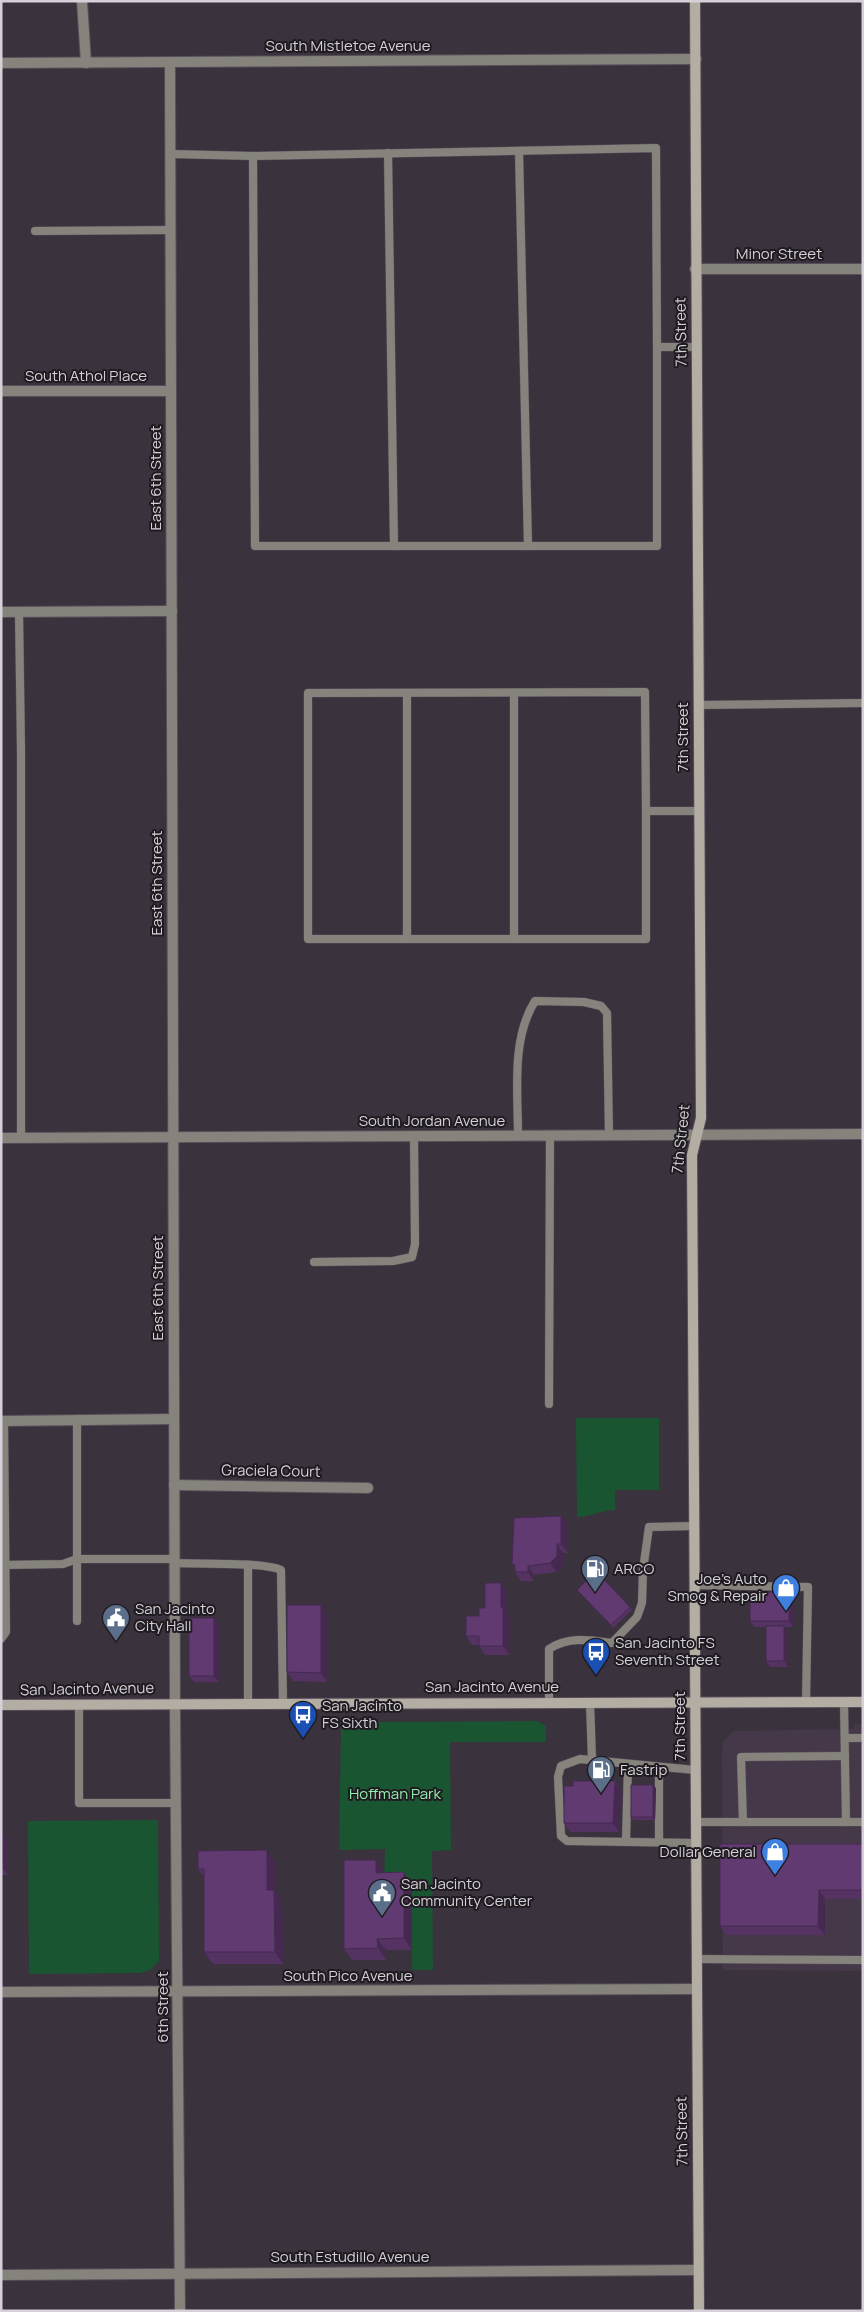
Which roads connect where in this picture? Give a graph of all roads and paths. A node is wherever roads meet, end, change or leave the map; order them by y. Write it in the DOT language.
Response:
graph roads {
  1 [pos="82,1"];
  2 [pos="695,1"];
  3 [pos="696,59"];
  4 [pos="86,62"];
  5 [pos="170,62"];
  6 [pos="1,63"];
  7 [pos="519,151"];
  8 [pos="388,153"];
  9 [pos="171,154"];
  10 [pos="253,156"];
  11 [pos="171,230"];
  12 [pos="35,231"];
  13 [pos="863,268"];
  14 [pos="695,269"];
  15 [pos="657,347"];
  16 [pos="696,347"];
  17 [pos="1,391"];
  18 [pos="170,391"];
  19 [pos="394,546"];
  20 [pos="528,546"];
  21 [pos="172,611"];
  22 [pos="1,612"];
  23 [pos="19,612"];
  24 [pos="407,693"];
  25 [pos="514,693"];
  26 [pos="863,703"];
  27 [pos="698,705"];
  28 [pos="646,811"];
  29 [pos="699,811"];
  30 [pos="407,939"];
  31 [pos="514,939"];
  32 [pos="863,1134"];
  33 [pos="414,1136"];
  34 [pos="518,1136"];
  35 [pos="550,1136"];
  36 [pos="609,1136"];
  37 [pos="696,1136"];
  38 [pos="173,1137"];
  39 [pos="1,1138"];
  40 [pos="21,1138"];
  41 [pos="314,1262"];
  42 [pos="550,1404"];
  43 [pos="77,1419"];
  44 [pos="174,1419"];
  45 [pos="3,1421"];
  46 [pos="3,1484"];
  47 [pos="174,1485"];
  48 [pos="368,1488"];
  49 [pos="694,1526"];
  50 [pos="77,1558"];
  51 [pos="174,1561"];
  52 [pos="4,1565"];
  53 [pos="248,1566"];
  54 [pos="694,1585"];
  55 [pos="77,1621"];
  56 [pos="1,1639"];
  57 [pos="548,1702"];
  58 [pos="590,1702"];
  59 [pos="695,1702"];
  60 [pos="806,1702"];
  61 [pos="844,1702"];
  62 [pos="863,1702"];
  63 [pos="248,1703"];
  64 [pos="283,1703"];
  65 [pos="79,1704"];
  66 [pos="175,1704"];
  67 [pos="1,1705"];
  68 [pos="845,1738"];
  69 [pos="863,1738"];
  70 [pos="845,1756"];
  71 [pos="592,1760"];
  72 [pos="628,1765"];
  73 [pos="659,1767"];
  74 [pos="695,1770"];
  75 [pos="176,1803"];
  76 [pos="695,1822"];
  77 [pos="743,1822"];
  78 [pos="846,1822"];
  79 [pos="863,1822"];
  80 [pos="626,1842"];
  81 [pos="658,1842"];
  82 [pos="695,1843"];
  83 [pos="696,1959"];
  84 [pos="863,1960"];
  85 [pos="696,1989"];
  86 [pos="1,1992"];
  87 [pos="178,1992"];
  88 [pos="698,2270"];
  89 [pos="180,2273"];
  90 [pos="1,2275"];
  91 [pos="180,2311"];
  92 [pos="699,2311"];
  1 -- 4 [label="street"];
  2 -- 3 [label="street, 7th Street"];
  3 -- 5 [label="street, South Mistletoe Avenue"];
  3 -- 14 [label="street, 7th Street"];
  4 -- 5 [label="street, South Mistletoe Avenue"];
  4 -- 6 [label="street, South Mistletoe Avenue"];
  5 -- 9 [label="street, East 6th Street"];
  7 -- 8 [label="lane"];
  7 -- 15 [label="lane"];
  7 -- 20 [label="lane"];
  8 -- 10 [label="lane"];
  8 -- 19 [label="lane"];
  9 -- 10 [label="lane"];
  9 -- 11 [label="street, East 6th Street"];
  10 -- 19 [label="lane"];
  11 -- 12 [label="lane"];
  11 -- 18 [label="street, East 6th Street"];
  13 -- 14 [label="street, Minor Street"];
  14 -- 16 [label="street, 7th Street"];
  15 -- 16 [label="lane"];
  15 -- 20 [label="lane"];
  16 -- 27 [label="street, 7th Street"];
  17 -- 18 [label="street, South Athol Place"];
  18 -- 21 [label="street, East 6th Street"];
  19 -- 20 [label="lane"];
  21 -- 23 [label="street"];
  21 -- 38 [label="street, East 6th Street"];
  22 -- 23 [label="street"];
  23 -- 40 [label="lane"];
  24 -- 25 [label="lane"];
  24 -- 30 [label="lane"];
  24 -- 30 [label="lane"];
  25 -- 28 [label="lane"];
  25 -- 31 [label="lane"];
  26 -- 27 [label="lane"];
  27 -- 29 [label="street, 7th Street"];
  28 -- 29 [label="lane"];
  28 -- 31 [label="lane"];
  29 -- 37 [label="street, 7th Street"];
  30 -- 31 [label="lane"];
  32 -- 37 [label="street, South Jordan Avenue"];
  33 -- 34 [label="street, South Jordan Avenue"];
  33 -- 38 [label="street, South Jordan Avenue"];
  33 -- 41 [label="lane"];
  34 -- 35 [label="street, South Jordan Avenue"];
  34 -- 36 [label="lane"];
  35 -- 36 [label="street, South Jordan Avenue"];
  35 -- 42 [label="lane"];
  36 -- 37 [label="street, South Jordan Avenue"];
  37 -- 49 [label="street, 7th Street"];
  38 -- 40 [label="street, South Jordan Avenue"];
  38 -- 44 [label="street, East 6th Street"];
  39 -- 40 [label="street, South Jordan Avenue"];
  43 -- 44 [label="street"];
  43 -- 45 [label="street"];
  43 -- 50 [label="lane"];
  44 -- 47 [label="street, East 6th Street"];
  45 -- 46 [label="lane"];
  46 -- 52 [label="lane"];
  47 -- 48 [label="street, Graciela Court"];
  47 -- 51 [label="street, East 6th Street"];
  49 -- 54 [label="street, 7th Street"];
  49 -- 57 [label="lane"];
  50 -- 51 [label="lane"];
  50 -- 52 [label="lane"];
  50 -- 55 [label="lane"];
  51 -- 53 [label="lane"];
  51 -- 66 [label="street, East 6th Street"];
  52 -- 56 [label="lane"];
  53 -- 63 [label="lane"];
  53 -- 64 [label="lane"];
  54 -- 59 [label="street, 7th Street"];
  54 -- 60 [label="lane"];
  57 -- 58 [label="street, San Jacinto Avenue"];
  57 -- 64 [label="street, San Jacinto Avenue"];
  58 -- 59 [label="street, San Jacinto Avenue"];
  58 -- 71 [label="lane"];
  59 -- 60 [label="street, San Jacinto Avenue"];
  59 -- 74 [label="street, 7th Street"];
  60 -- 61 [label="street, San Jacinto Avenue"];
  61 -- 62 [label="street, San Jacinto Avenue"];
  61 -- 68 [label="lane"];
  63 -- 64 [label="street, San Jacinto Avenue"];
  63 -- 66 [label="street, San Jacinto Avenue"];
  65 -- 66 [label="street, San Jacinto Avenue"];
  65 -- 67 [label="street, San Jacinto Avenue"];
  65 -- 75 [label="lane"];
  66 -- 75 [label="street, 6th Street"];
  68 -- 69 [label="lane"];
  68 -- 70 [label="lane"];
  70 -- 77 [label="lane"];
  70 -- 78 [label="lane"];
  71 -- 72 [label="lane"];
  71 -- 80 [label="lane"];
  72 -- 73 [label="lane"];
  72 -- 80 [label="lane"];
  73 -- 74 [label="lane"];
  73 -- 81 [label="lane"];
  74 -- 76 [label="street, 7th Street"];
  75 -- 87 [label="street, 6th Street"];
  76 -- 77 [label="lane"];
  76 -- 82 [label="street, 7th Street"];
  77 -- 78 [label="lane"];
  78 -- 79 [label="lane"];
  80 -- 81 [label="lane"];
  81 -- 82 [label="lane"];
  82 -- 83 [label="street, 7th Street"];
  83 -- 84 [label="lane"];
  83 -- 85 [label="street, 7th Street"];
  85 -- 87 [label="street, South Pico Avenue"];
  85 -- 88 [label="street, 7th Street"];
  86 -- 87 [label="street, South Pico Avenue"];
  87 -- 89 [label="street, 6th Street"];
  88 -- 89 [label="street, South Estudillo Avenue"];
  88 -- 92 [label="street, 7th Street"];
  89 -- 90 [label="street, South Estudillo Avenue"];
  89 -- 91 [label="street, 6th Street"];
}
